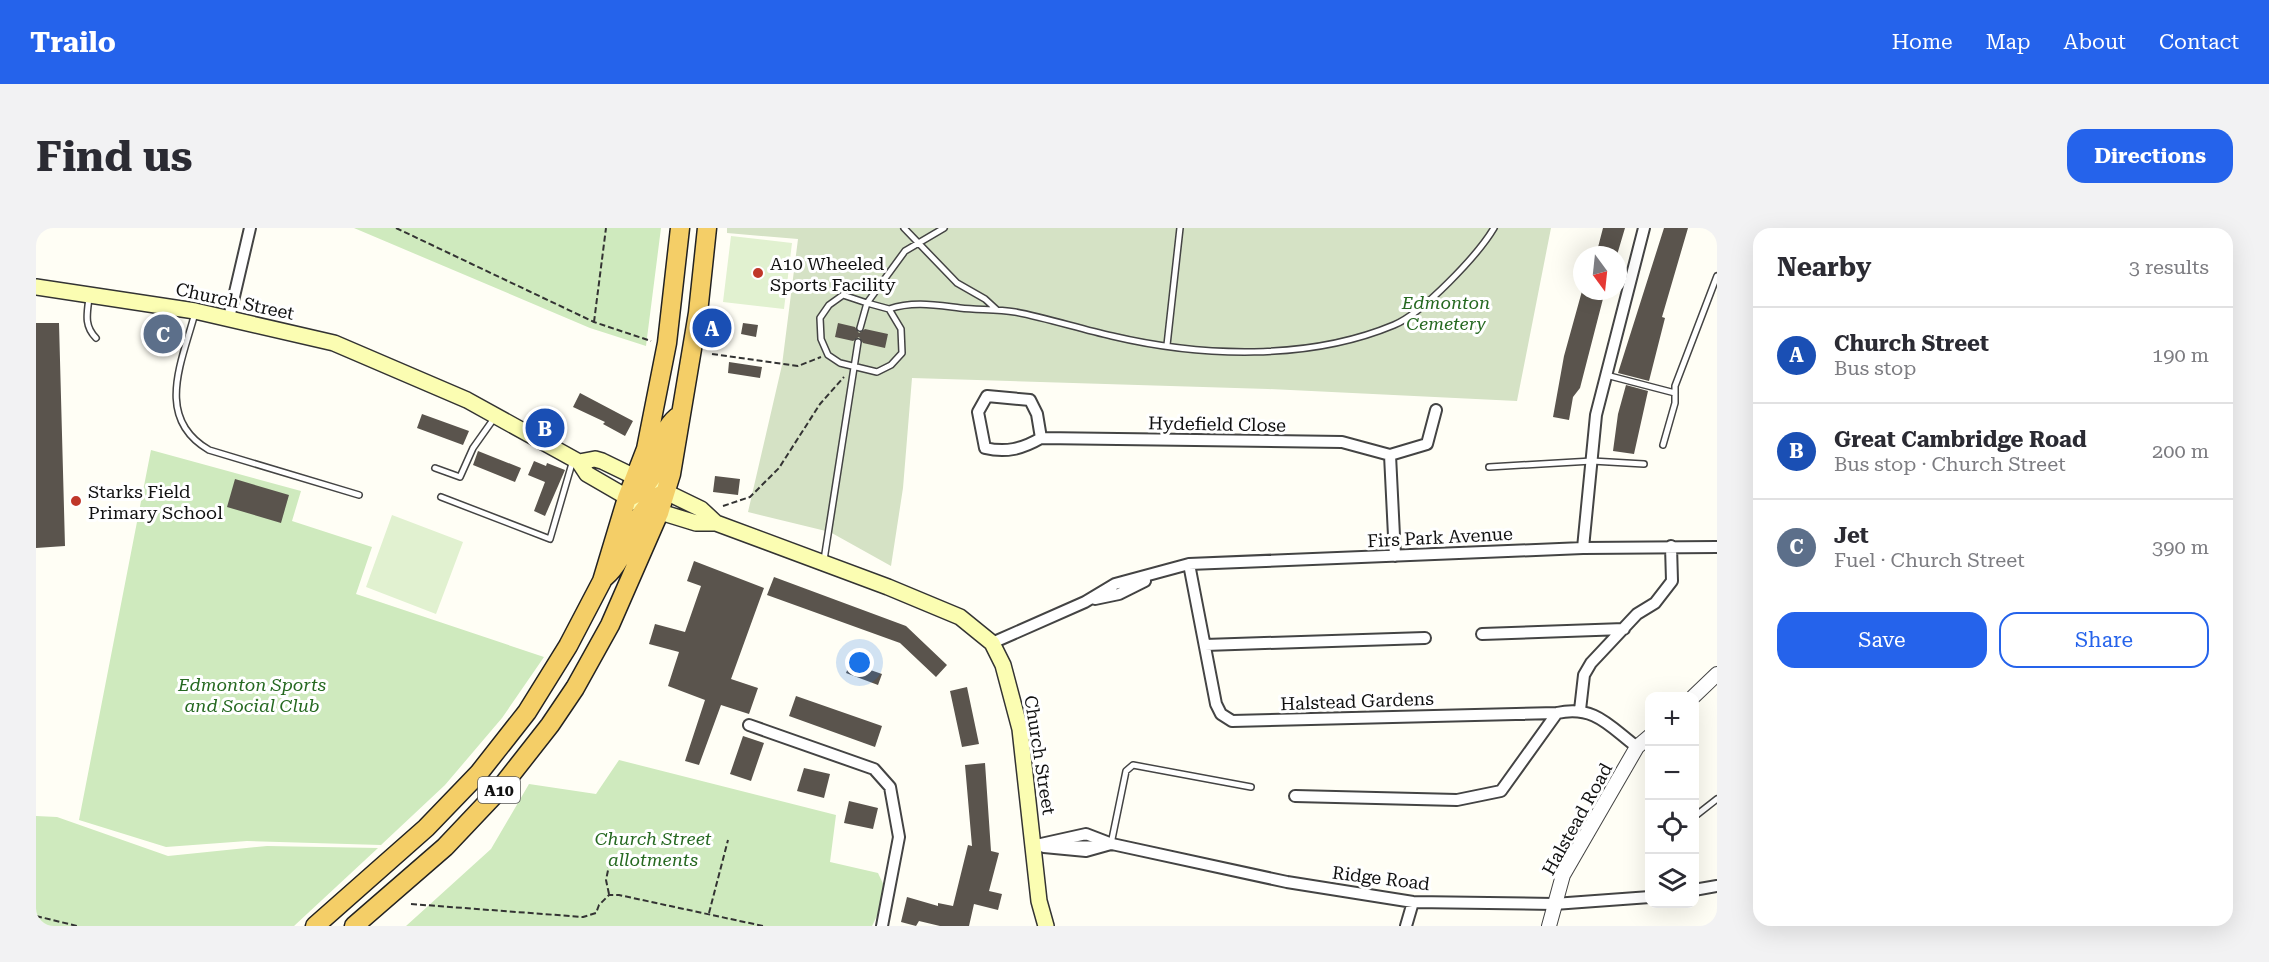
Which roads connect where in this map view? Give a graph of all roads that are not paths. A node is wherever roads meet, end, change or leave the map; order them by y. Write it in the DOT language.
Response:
graph roads {
  1 [pos="250,228"];
  2 [pos="904,228"];
  3 [pos="944,228"];
  4 [pos="1180,228"];
  5 [pos="1494,228"];
  6 [pos="1644,228"];
  7 [pos="680,231"];
  8 [pos="707,234"];
  9 [pos="917,244"];
  10 [pos="1717,276"];
  11 [pos="36,287"];
  12 [pos="89,296"];
  13 [pos="867,303"];
  14 [pos="889,309"];
  15 [pos="997,310"];
  16 [pos="195,311"];
  17 [pos="229,318"];
  18 [pos="860,328"];
  19 [pos="96,338"];
  20 [pos="858,342"];
  21 [pos="1167,345"];
  22 [pos="854,366"];
  23 [pos="1606,375"];
  24 [pos="1675,393"];
  25 [pos="1436,410"];
  26 [pos="679,415"];
  27 [pos="495,416"];
  28 [pos="1041,438"];
  29 [pos="1663,445"];
  30 [pos="1390,455"];
  31 [pos="576,460"];
  32 [pos="1592,461"];
  33 [pos="1644,464"];
  34 [pos="1489,467"];
  35 [pos="435,468"];
  36 [pos="641,482"];
  37 [pos="665,493"];
  38 [pos="358,495"];
  39 [pos="441,497"];
  40 [pos="627,498"];
  41 [pos="652,510"];
  42 [pos="716,523"];
  43 [pos="1671,546"];
  44 [pos="1717,547"];
  45 [pos="1583,548"];
  46 [pos="1395,556"];
  47 [pos="824,562"];
  48 [pos="1189,564"];
  49 [pos="602,580"];
  50 [pos="1624,629"];
  51 [pos="1482,634"];
  52 [pos="1425,638"];
  53 [pos="992,643"];
  54 [pos="1205,645"];
  55 [pos="1717,674"];
  56 [pos="1697,692"];
  57 [pos="1580,710"];
  58 [pos="1557,713"];
  59 [pos="749,725"];
  60 [pos="1645,740"];
  61 [pos="1637,747"];
  62 [pos="1251,787"];
  63 [pos="1295,796"];
  64 [pos="1717,799"];
  65 [pos="1699,814"];
  66 [pos="1112,844"];
  67 [pos="1032,846"];
  68 [pos="1717,886"];
  69 [pos="1699,889"];
  70 [pos="1645,897"];
  71 [pos="1413,902"];
  72 [pos="1554,904"];
  73 [pos="315,926"];
  74 [pos="354,926"];
  75 [pos="882,926"];
  76 [pos="1046,926"];
  77 [pos="1406,926"];
  78 [pos="1549,926"];
  1 -- 17 [label="street"];
  2 -- 9 [label="lane"];
  3 -- 9 [label="lane"];
  4 -- 21 [label="lane"];
  5 -- 21 [label="lane"];
  6 -- 23 [label="street"];
  7 -- 36 [label="highway, A10"];
  8 -- 26 [label="highway, A10"];
  9 -- 13 [label="lane"];
  9 -- 15 [label="lane"];
  10 -- 24 [label="lane"];
  11 -- 12 [label="main road, Church Street"];
  12 -- 16 [label="main road, Church Street"];
  12 -- 19 [label="lane"];
  13 -- 14 [label="lane"];
  13 -- 18 [label="lane"];
  13 -- 22 [label="lane"];
  14 -- 15 [label="lane"];
  14 -- 22 [label="lane"];
  15 -- 21 [label="lane"];
  16 -- 17 [label="main road, Church Street"];
  16 -- 38 [label="lane"];
  17 -- 27 [label="main road, Church Street"];
  20 -- 22 [label="lane"];
  22 -- 47 [label="lane"];
  23 -- 24 [label="lane"];
  23 -- 32 [label="street"];
  24 -- 29 [label="lane"];
  25 -- 30 [label="street"];
  26 -- 36 [label="highway, A10"];
  26 -- 37 [label="highway, A10"];
  27 -- 31 [label="main road, Church Street"];
  27 -- 35 [label="lane"];
  28 -- 28 [label="street, Hydefield Close"];
  28 -- 30 [label="street, Hydefield Close"];
  30 -- 46 [label="street"];
  31 -- 36 [label="main road, Church Street"];
  31 -- 39 [label="lane"];
  31 -- 40 [label="main road, Church Street"];
  32 -- 33 [label="lane"];
  32 -- 34 [label="lane"];
  32 -- 45 [label="street"];
  36 -- 37 [label="main road, Church Street"];
  36 -- 40 [label="highway, A10"];
  37 -- 41 [label="highway, A10"];
  37 -- 42 [label="main road, Church Street"];
  40 -- 41 [label="main road, Church Street"];
  40 -- 49 [label="highway, A10"];
  41 -- 42 [label="main road, Church Street"];
  41 -- 49 [label="highway, A10"];
  41 -- 74 [label="highway, A10"];
  42 -- 47 [label="main road, Church Street"];
  43 -- 44 [label="street, Firs Park Avenue"];
  43 -- 45 [label="street, Firs Park Avenue"];
  43 -- 50 [label="street"];
  45 -- 46 [label="street, Firs Park Avenue"];
  46 -- 48 [label="street, Firs Park Avenue"];
  47 -- 53 [label="main road, Church Street"];
  48 -- 53 [label="street, Firs Park Avenue"];
  48 -- 54 [label="street, Halstead Gardens"];
  49 -- 73 [label="highway, A10"];
  50 -- 51 [label="street"];
  50 -- 57 [label="street"];
  52 -- 54 [label="street"];
  53 -- 67 [label="main road, Church Street"];
  54 -- 58 [label="street, Halstead Gardens"];
  55 -- 56 [label="street"];
  57 -- 58 [label="street, Halstead Gardens"];
  57 -- 61 [label="street"];
  58 -- 63 [label="street"];
  59 -- 75 [label="street"];
  60 -- 61 [label="street, Halstead Road"];
  61 -- 72 [label="street, Halstead Road"];
  62 -- 66 [label="lane"];
  64 -- 65 [label="lane"];
  66 -- 67 [label="street, Ridge Road"];
  66 -- 67 [label="street, Ridge Road"];
  66 -- 71 [label="street, Ridge Road"];
  67 -- 76 [label="main road, Church Street"];
  68 -- 69 [label="street"];
  70 -- 72 [label="street, Ridge Road"];
  71 -- 72 [label="street, Ridge Road"];
  71 -- 77 [label="street"];
  72 -- 78 [label="street, Halstead Road"];
}
